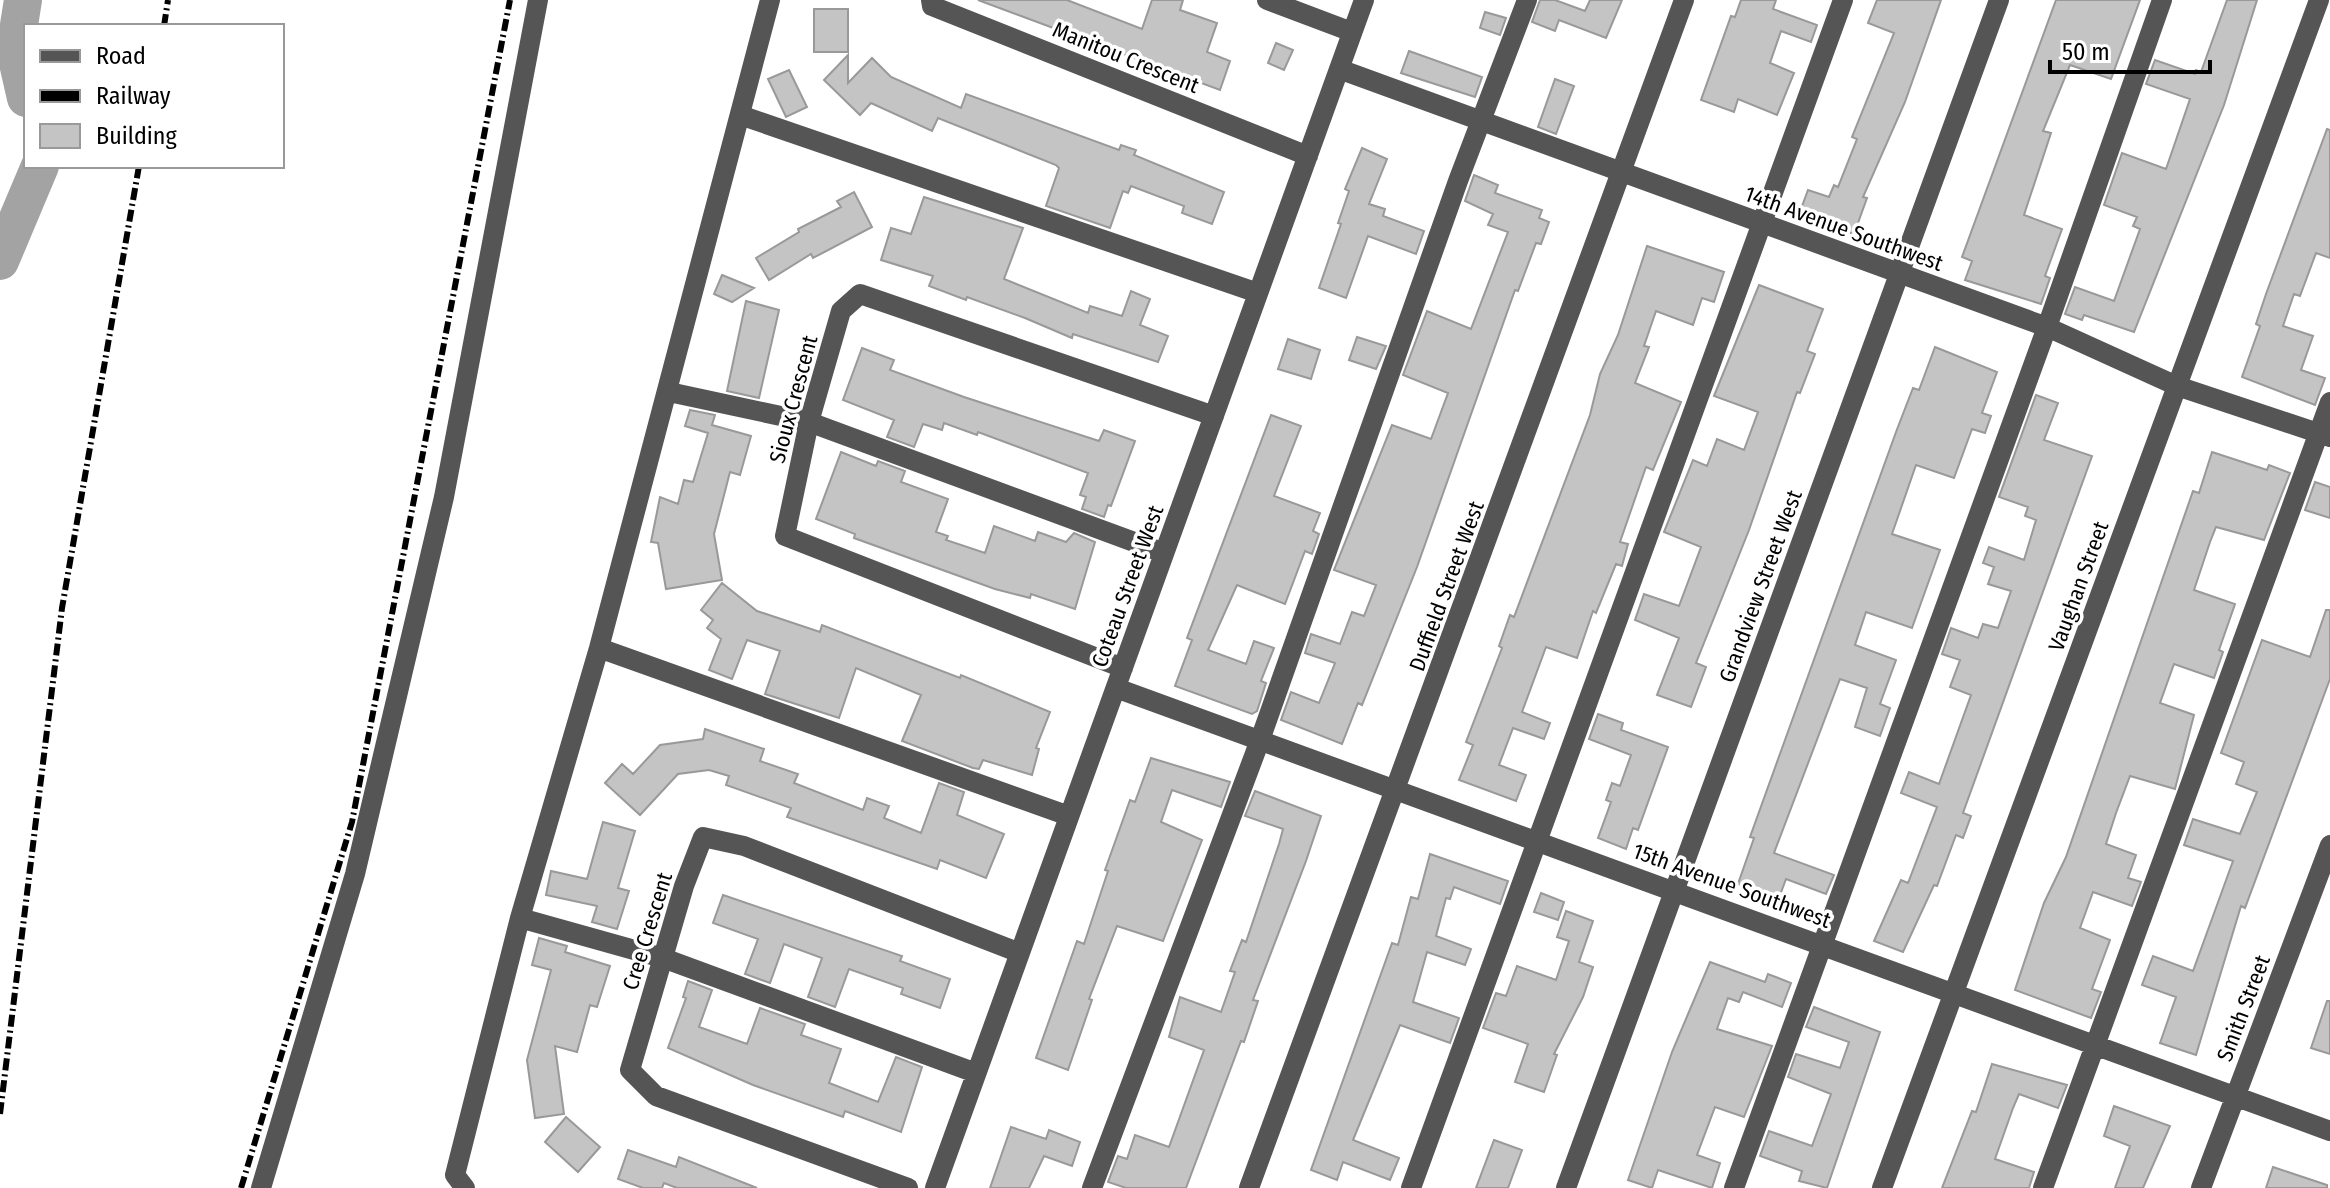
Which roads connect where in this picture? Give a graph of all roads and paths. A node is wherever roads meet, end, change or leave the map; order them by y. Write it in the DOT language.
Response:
graph roads {
  1 [pos="538,0"];
  2 [pos="770,0"];
  3 [pos="931,0"];
  4 [pos="1267,0"];
  5 [pos="1364,0"];
  6 [pos="1527,0"];
  7 [pos="1684,0"];
  8 [pos="1843,0"];
  9 [pos="1999,0"];
  10 [pos="2162,0"];
  11 [pos="2319,0"];
  12 [pos="1352,32"];
  13 [pos="1339,69"];
  14 [pos="740,115"];
  15 [pos="1484,120"];
  16 [pos="1308,156"];
  17 [pos="1622,173"];
  18 [pos="1764,223"];
  19 [pos="1899,275"];
  20 [pos="1258,293"];
  21 [pos="2047,327"];
  22 [pos="2177,386"];
  23 [pos="669,392"];
  24 [pos="2330,402"];
  25 [pos="1214,416"];
  26 [pos="809,422"];
  27 [pos="2324,435"];
  28 [pos="1164,553"];
  29 [pos="599,648"];
  30 [pos="1123,668"];
  31 [pos="1116,688"];
  32 [pos="1260,740"];
  33 [pos="1397,790"];
  34 [pos="1069,816"];
  35 [pos="1535,840"];
  36 [pos="2330,845"];
  37 [pos="1675,890"];
  38 [pos="520,918"];
  39 [pos="1824,944"];
  40 [pos="1020,953"];
  41 [pos="663,958"];
  42 [pos="1954,991"];
  43 [pos="2095,1044"];
  44 [pos="976,1073"];
  45 [pos="2235,1099"];
  46 [pos="2330,1131"];
  47 [pos="261,1188"];
  48 [pos="465,1188"];
  49 [pos="908,1188"];
  50 [pos="935,1188"];
  51 [pos="1092,1188"];
  52 [pos="1249,1188"];
  53 [pos="1411,1188"];
  54 [pos="1566,1188"];
  55 [pos="1734,1188"];
  56 [pos="1882,1188"];
  57 [pos="2043,1188"];
  58 [pos="2201,1188"];
  1 -- 47 [label="street"];
  2 -- 14 [label="street"];
  3 -- 16 [label="street, Manitou Crescent"];
  4 -- 12 [label="street"];
  5 -- 12 [label="street, Coteau Street West"];
  6 -- 15 [label="street"];
  7 -- 17 [label="street, Duffield Street West"];
  8 -- 18 [label="street"];
  9 -- 19 [label="street, Grandview Street West"];
  10 -- 21 [label="street"];
  11 -- 22 [label="street, Vaughan Street"];
  12 -- 13 [label="street, Coteau Street West"];
  13 -- 15 [label="street, 14th Avenue Southwest"];
  13 -- 16 [label="street, Coteau Street West"];
  14 -- 20 [label="street"];
  14 -- 23 [label="street"];
  15 -- 17 [label="street, 14th Avenue Southwest"];
  15 -- 32 [label="street"];
  16 -- 20 [label="street, Coteau Street West"];
  17 -- 18 [label="street, 14th Avenue Southwest"];
  17 -- 33 [label="street, Duffield Street West"];
  18 -- 19 [label="street, 14th Avenue Southwest"];
  18 -- 35 [label="street"];
  19 -- 21 [label="street, 14th Avenue Southwest"];
  19 -- 37 [label="street, Grandview Street West"];
  20 -- 25 [label="street, Coteau Street West"];
  21 -- 22 [label="street, 14th Avenue Southwest"];
  21 -- 39 [label="street"];
  22 -- 27 [label="street, 14th Avenue Southwest"];
  22 -- 42 [label="street, Vaughan Street"];
  23 -- 26 [label="street"];
  23 -- 29 [label="street"];
  24 -- 27 [label="street"];
  25 -- 26 [label="street, Sioux Crescent"];
  25 -- 28 [label="street, Coteau Street West"];
  26 -- 28 [label="street"];
  26 -- 30 [label="street, Sioux Crescent"];
  27 -- 43 [label="street"];
  28 -- 30 [label="street, Coteau Street West"];
  29 -- 34 [label="street"];
  29 -- 38 [label="street"];
  30 -- 31 [label="street, Coteau Street West"];
  31 -- 32 [label="street, 15th Avenue Southwest"];
  31 -- 34 [label="street, Coteau Street West"];
  32 -- 33 [label="street, 15th Avenue Southwest"];
  32 -- 51 [label="street"];
  33 -- 35 [label="street, 15th Avenue Southwest"];
  33 -- 52 [label="street, Duffield Street West"];
  34 -- 40 [label="street, Coteau Street West"];
  35 -- 37 [label="street, 15th Avenue Southwest"];
  35 -- 53 [label="street"];
  36 -- 45 [label="street, Smith Street"];
  37 -- 39 [label="street, 15th Avenue Southwest"];
  37 -- 54 [label="street, Grandview Street West"];
  38 -- 41 [label="street"];
  38 -- 48 [label="street"];
  39 -- 42 [label="street, 15th Avenue Southwest"];
  39 -- 55 [label="street"];
  40 -- 41 [label="street, Cree Crescent"];
  40 -- 44 [label="street, Coteau Street West"];
  41 -- 44 [label="street"];
  41 -- 49 [label="street, Cree Crescent"];
  42 -- 43 [label="street, 15th Avenue Southwest"];
  42 -- 56 [label="street, Vaughan Street"];
  43 -- 45 [label="street, 15th Avenue Southwest"];
  43 -- 57 [label="street"];
  44 -- 50 [label="street, Coteau Street West"];
  45 -- 46 [label="street, 15th Avenue Southwest"];
  45 -- 58 [label="street, Smith Street"];
}
